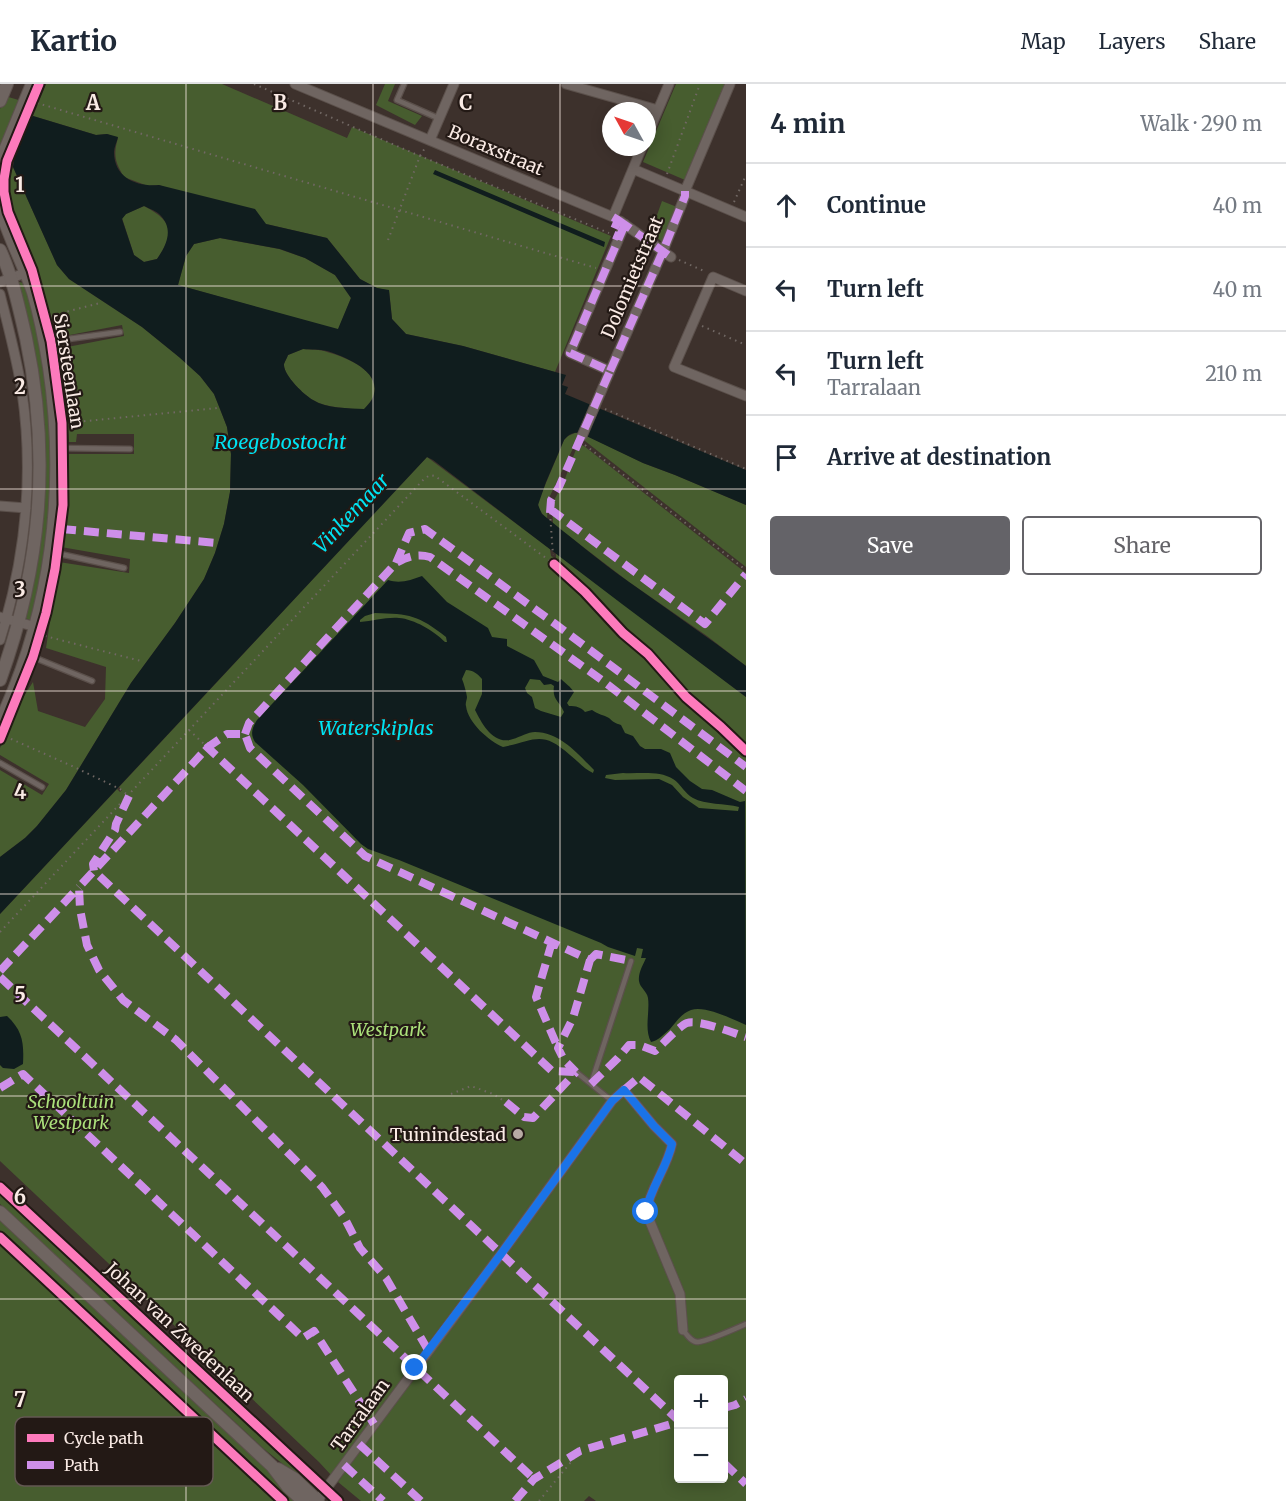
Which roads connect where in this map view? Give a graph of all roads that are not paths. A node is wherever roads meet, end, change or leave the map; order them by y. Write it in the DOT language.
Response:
graph roads {
  1 [pos="7,84"];
  2 [pos="295,84"];
  3 [pos="404,84"];
  4 [pos="454,84"];
  5 [pos="566,84"];
  6 [pos="669,84"];
  7 [pos="730,84"];
  8 [pos="33,93"];
  9 [pos="0,101"];
  10 [pos="658,110"];
  11 [pos="656,115"];
  12 [pos="440,119"];
  13 [pos="430,140"];
  14 [pos="638,156"];
  15 [pos="0,162"];
  16 [pos="633,170"];
  17 [pos="685,194"];
  18 [pos="0,207"];
  19 [pos="746,217"];
  20 [pos="0,250"];
  21 [pos="667,254"];
  22 [pos="25,273"];
  23 [pos="5,280"];
  24 [pos="746,291"];
  25 [pos="0,294"];
  26 [pos="120,332"];
  27 [pos="48,342"];
  28 [pos="610,371"];
  29 [pos="746,396"];
  30 [pos="581,438"];
  31 [pos="60,448"];
  32 [pos="130,449"];
  33 [pos="0,506"];
  34 [pos="26,508"];
  35 [pos="51,552"];
  36 [pos="124,568"];
  37 [pos="8,620"];
  38 [pos="39,630"];
  39 [pos="0,640"];
  40 [pos="29,656"];
  41 [pos="0,680"];
  42 [pos="92,681"];
  43 [pos="3,723"];
  44 [pos="0,763"];
  45 [pos="42,787"];
  46 [pos="631,961"];
  47 [pos="576,1072"];
  48 [pos="591,1084"];
  49 [pos="612,1101"];
  50 [pos="0,1212"];
  51 [pos="746,1324"];
  52 [pos="683,1330"];
  53 [pos="272,1466"];
  54 [pos="303,1501"];
  55 [pos="317,1501"];
  1 -- 9 [label="main road"];
  2 -- 13 [label="street, Boraxstraat"];
  3 -- 12 [label="lane"];
  4 -- 12 [label="street"];
  5 -- 10 [label="street"];
  6 -- 10 [label="street"];
  7 -- 17 [label="street, Dolomietstraat"];
  8 -- 15 [label="main road"];
  10 -- 11 [label="street"];
  12 -- 13 [label="street"];
  13 -- 16 [label="street, Boraxstraat"];
  14 -- 16 [label="street, Boraxstraat"];
  16 -- 17 [label="street"];
  17 -- 19 [label="street"];
  17 -- 21 [label="street, Dolomietstraat"];
  18 -- 22 [label="main road, Siersteenlaan"];
  20 -- 23 [label="main road, Siersteenlaan"];
  21 -- 28 [label="street, Dolomietstraat"];
  21 -- 28 [label="street"];
  22 -- 23 [label="street"];
  22 -- 27 [label="main road, Siersteenlaan"];
  23 -- 37 [label="main road, Siersteenlaan"];
  24 -- 29 [label="street"];
  25 -- 34 [label="street, Siersteenlaan"];
  26 -- 27 [label="lane, Siersteenlaan"];
  27 -- 31 [label="main road, Siersteenlaan"];
  28 -- 30 [label="street, Dolomietstraat"];
  31 -- 32 [label="lane, Siersteenlaan"];
  31 -- 35 [label="main road, Siersteenlaan"];
  33 -- 34 [label="street"];
  34 -- 37 [label="street, Siersteenlaan"];
  35 -- 36 [label="lane"];
  35 -- 38 [label="main road, Siersteenlaan"];
  37 -- 38 [label="street"];
  37 -- 39 [label="street, Siersteenlaan"];
  37 -- 41 [label="main road, Siersteenlaan"];
  38 -- 40 [label="main road, Siersteenlaan"];
  40 -- 42 [label="lane"];
  40 -- 43 [label="main road, Siersteenlaan"];
  44 -- 45 [label="lane"];
  46 -- 48 [label="lane"];
  47 -- 48 [label="lane"];
  48 -- 49 [label="lane"];
  49 -- 52 [label="street, Tarralaan"];
  49 -- 55 [label="street, Tarralaan"];
  50 -- 53 [label="main road, Johan van Zwedenlaan"];
  51 -- 52 [label="lane"];
  53 -- 54 [label="main road, Johan van Zwedenlaan"];
  53 -- 55 [label="main road, Johan van Zwedenlaan"];
}
